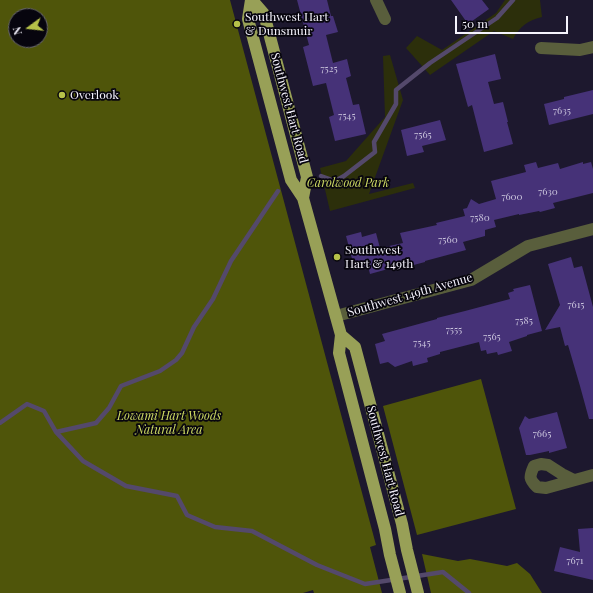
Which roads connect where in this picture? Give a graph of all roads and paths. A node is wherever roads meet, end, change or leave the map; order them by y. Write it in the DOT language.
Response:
graph roads {
  1 [pos="252,0"];
  2 [pos="376,0"];
  3 [pos="385,19"];
  4 [pos="593,46"];
  5 [pos="541,48"];
  6 [pos="304,198"];
  7 [pos="593,229"];
  8 [pos="336,316"];
  9 [pos="341,336"];
  10 [pos="593,475"];
  11 [pos="574,480"];
  12 [pos="400,593"];
  13 [pos="418,593"];
  1 -- 6 [label="main road, Southwest Hart Road"];
  1 -- 6 [label="main road, Southwest Hart Road"];
  2 -- 3 [label="street"];
  4 -- 5 [label="street"];
  6 -- 8 [label="main road, Southwest Hart Road"];
  7 -- 8 [label="street, Southwest 149th Avenue"];
  8 -- 9 [label="main road, Southwest Hart Road"];
  9 -- 12 [label="main road, Southwest Hart Road"];
  9 -- 13 [label="main road, Southwest Hart Road"];
  10 -- 11 [label="street"];
}
